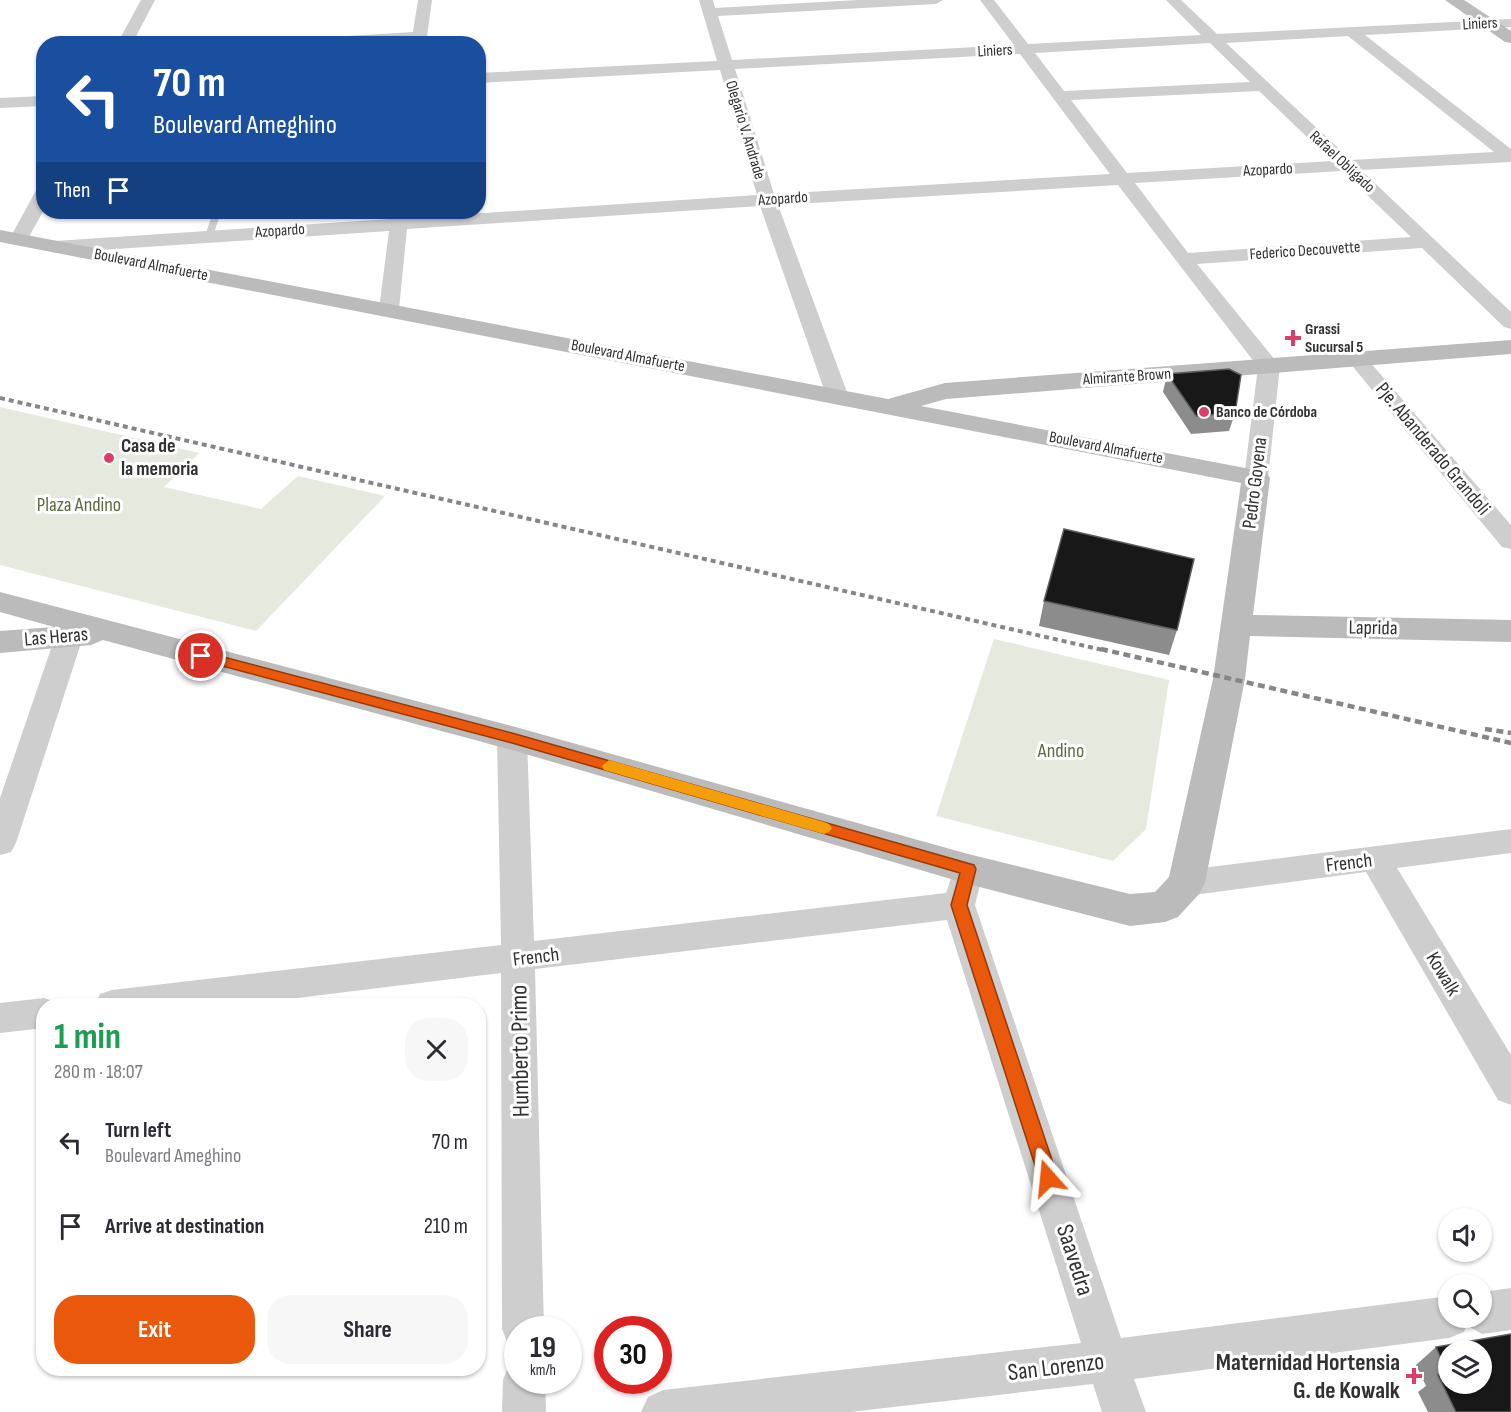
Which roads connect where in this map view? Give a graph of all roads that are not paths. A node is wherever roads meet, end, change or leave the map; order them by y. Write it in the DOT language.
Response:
graph roads {
  1 [pos="148,0"];
  2 [pos="425,0"];
  3 [pos="936,0"];
  4 [pos="987,0"];
  5 [pos="1173,0"];
  6 [pos="1453,0"];
  7 [pos="708,6"];
  8 [pos="1511,22"];
  9 [pos="1489,24"];
  10 [pos="1352,32"];
  11 [pos="128,36"];
  12 [pos="420,36"];
  13 [pos="1511,38"];
  14 [pos="1214,39"];
  15 [pos="1024,50"];
  16 [pos="725,66"];
  17 [pos="486,78"];
  18 [pos="1262,86"];
  19 [pos="1059,96"];
  20 [pos="36,101"];
  21 [pos="0,103"];
  22 [pos="1510,156"];
  23 [pos="1345,166"];
  24 [pos="1122,178"];
  25 [pos="767,200"];
  26 [pos="36,203"];
  27 [pos="486,213"];
  28 [pos="215,219"];
  29 [pos="380,219"];
  30 [pos="400,219"];
  31 [pos="209,236"];
  32 [pos="9,238"];
  33 [pos="1427,242"];
  34 [pos="54,247"];
  35 [pos="1183,259"];
  36 [pos="388,309"];
  37 [pos="1511,323"];
  38 [pos="1511,347"];
  39 [pos="1356,358"];
  40 [pos="1269,366"];
  41 [pos="837,396"];
  42 [pos="889,406"];
  43 [pos="1256,478"];
  44 [pos="1511,541"];
  45 [pos="0,602"];
  46 [pos="1236,625"];
  47 [pos="1511,631"];
  48 [pos="112,632"];
  49 [pos="69,637"];
  50 [pos="0,642"];
  51 [pos="512,738"];
  52 [pos="5,812"];
  53 [pos="1511,841"];
  54 [pos="0,843"];
  55 [pos="1375,860"];
  56 [pos="968,869"];
  57 [pos="1186,883"];
  58 [pos="959,905"];
  59 [pos="519,959"];
  60 [pos="174,998"];
  61 [pos="36,1014"];
  62 [pos="0,1018"];
  63 [pos="1511,1088"];
  64 [pos="1511,1309"];
  65 [pos="1492,1312"];
  66 [pos="523,1316"];
  67 [pos="1438,1318"];
  68 [pos="1108,1361"];
  69 [pos="524,1394"];
  70 [pos="524,1412"];
  71 [pos="663,1412"];
  72 [pos="1124,1412"];
  1 -- 11 [label="street"];
  2 -- 12 [label="street"];
  3 -- 7 [label="street"];
  4 -- 15 [label="street"];
  5 -- 14 [label="street, Rafael Obligado"];
  6 -- 9 [label="main road"];
  7 -- 16 [label="street, Olegario V. Andrade"];
  8 -- 9 [label="street, Liniers"];
  9 -- 10 [label="street, Liniers"];
  9 -- 13 [label="main road"];
  10 -- 14 [label="street, Liniers"];
  10 -- 22 [label="street"];
  14 -- 15 [label="street, Liniers"];
  14 -- 18 [label="street, Rafael Obligado"];
  15 -- 16 [label="street, Liniers"];
  15 -- 19 [label="street"];
  16 -- 17 [label="street, Liniers"];
  16 -- 25 [label="street, Olegario V. Andrade"];
  18 -- 19 [label="street"];
  18 -- 23 [label="street, Rafael Obligado"];
  19 -- 24 [label="street"];
  20 -- 21 [label="street"];
  22 -- 23 [label="street, Azopardo"];
  23 -- 24 [label="street, Azopardo"];
  23 -- 33 [label="street, Rafael Obligado"];
  24 -- 25 [label="street, Azopardo"];
  24 -- 35 [label="street"];
  25 -- 27 [label="street, Azopardo"];
  25 -- 41 [label="street, Olegario V. Andrade"];
  26 -- 32 [label="street"];
  28 -- 31 [label="lane"];
  29 -- 31 [label="street, Azopardo"];
  30 -- 36 [label="street"];
  31 -- 34 [label="street, Azopardo"];
  32 -- 34 [label="main road, Boulevard Almafuerte"];
  33 -- 35 [label="street, Federico Decouvette"];
  33 -- 37 [label="street, Rafael Obligado"];
  34 -- 36 [label="main road, Boulevard Almafuerte"];
  35 -- 40 [label="street"];
  36 -- 41 [label="main road, Boulevard Almafuerte"];
  38 -- 39 [label="main road, Almirante Brown"];
  39 -- 40 [label="main road, Almirante Brown"];
  39 -- 44 [label="street, Pje. Abanderado Grandoli"];
  40 -- 42 [label="main road, Almirante Brown"];
  40 -- 43 [label="street, Pedro Goyena"];
  41 -- 42 [label="main road, Boulevard Almafuerte"];
  42 -- 43 [label="main road, Boulevard Almafuerte"];
  43 -- 46 [label="main road, Pedro Goyena"];
  45 -- 48 [label="main road"];
  46 -- 47 [label="main road, Laprida"];
  46 -- 57 [label="main road, Pedro Goyena"];
  48 -- 49 [label="main road, Las Heras"];
  48 -- 51 [label="main road"];
  49 -- 50 [label="main road, Las Heras"];
  49 -- 52 [label="street"];
  51 -- 56 [label="main road"];
  51 -- 59 [label="street, Humberto Primo"];
  52 -- 54 [label="street"];
  53 -- 55 [label="street, French"];
  55 -- 57 [label="street, French"];
  55 -- 63 [label="street, Kowalk"];
  56 -- 57 [label="main road, Pedro Goyena"];
  56 -- 58 [label="street"];
  58 -- 59 [label="street, French"];
  58 -- 68 [label="street, Saavedra"];
  59 -- 60 [label="street, French"];
  59 -- 66 [label="street, Humberto Primo"];
  61 -- 62 [label="street"];
  64 -- 65 [label="street"];
  67 -- 68 [label="street, San Lorenzo"];
  68 -- 71 [label="street, San Lorenzo"];
  68 -- 72 [label="street, Saavedra"];
  69 -- 70 [label="street"];
}
